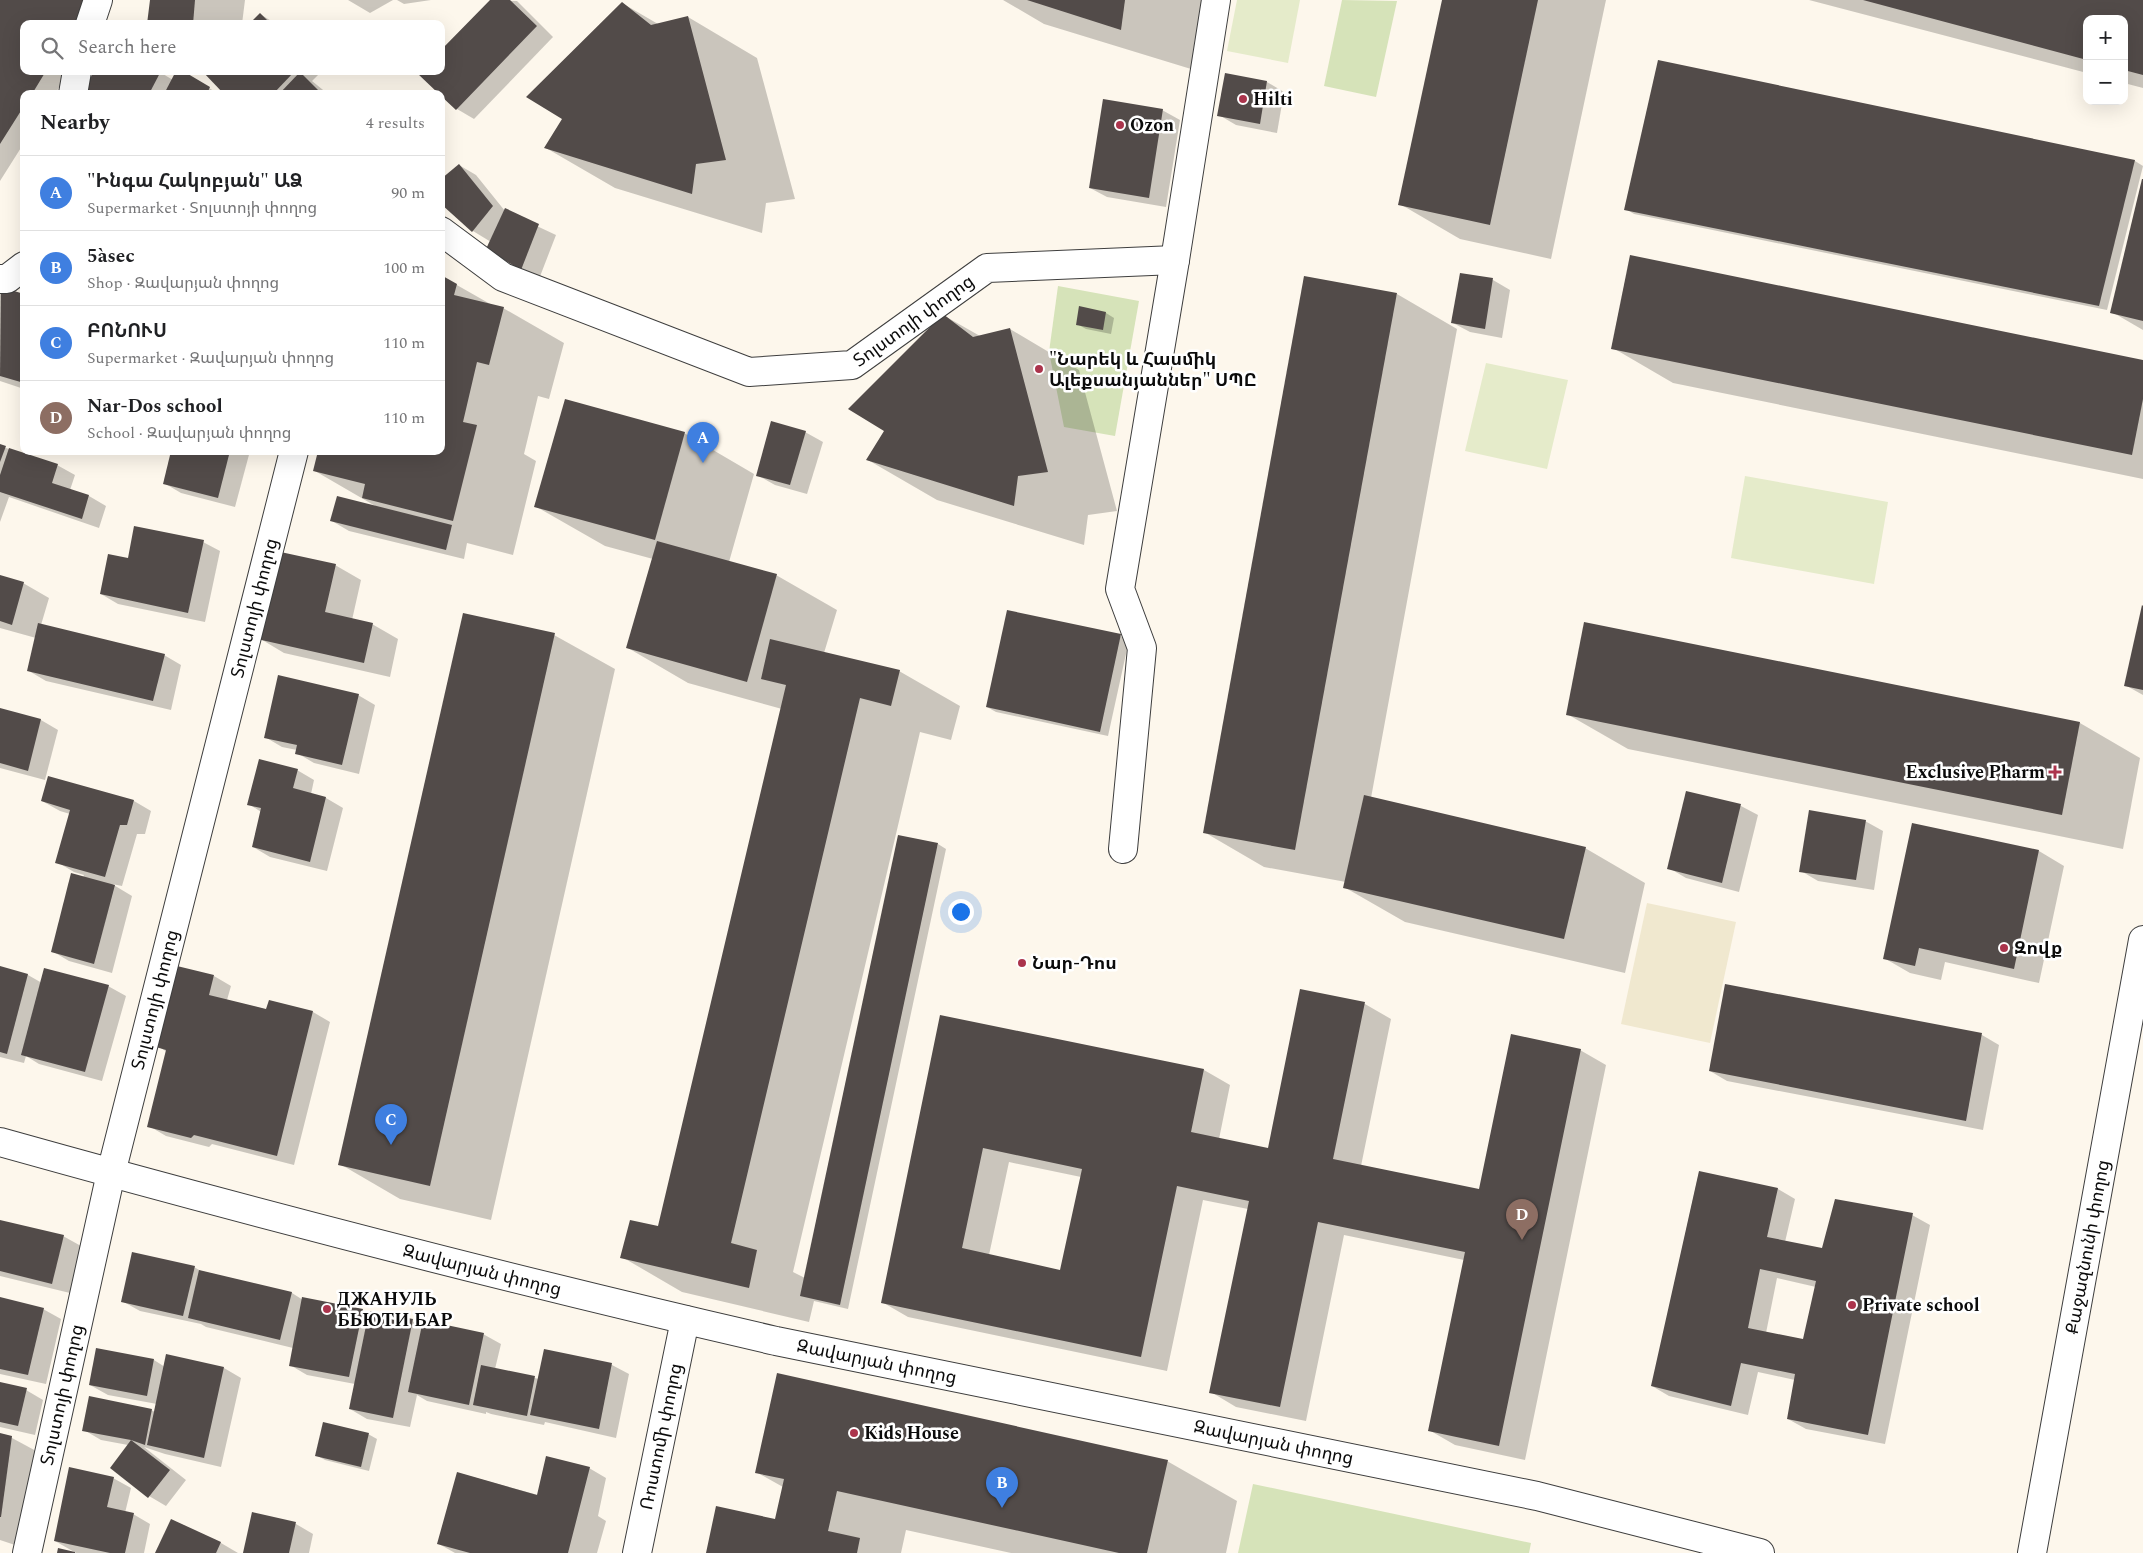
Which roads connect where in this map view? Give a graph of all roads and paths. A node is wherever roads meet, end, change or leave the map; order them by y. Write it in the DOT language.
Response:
graph roads {
  1 [pos="98,0"];
  2 [pos="1216,0"];
  3 [pos="91,20"];
  4 [pos="77,75"];
  5 [pos="74,90"];
  6 [pos="445,234"];
  7 [pos="1175,260"];
  8 [pos="20,269"];
  9 [pos="0,279"];
  10 [pos="293,455"];
  11 [pos="1123,849"];
  12 [pos="2143,940"];
  13 [pos="0,1142"];
  14 [pos="111,1173"];
  15 [pos="685,1320"];
  16 [pos="27,1553"];
  17 [pos="637,1553"];
  18 [pos="1760,1553"];
  19 [pos="2032,1553"];
  1 -- 3 [label="street"];
  2 -- 7 [label="street"];
  4 -- 5 [label="street"];
  6 -- 7 [label="street, Տոլստոյի փողոց"];
  7 -- 11 [label="street"];
  8 -- 9 [label="street"];
  10 -- 14 [label="street, Տոլստոյի փողոց"];
  12 -- 19 [label="street, Քաջազնունի փողոց"];
  13 -- 14 [label="street, Զավարյան փողոց"];
  14 -- 15 [label="street, Զավարյան փողոց"];
  14 -- 16 [label="street, Տոլստոյի փողոց"];
  15 -- 17 [label="street, Ռոստոմի փողոց"];
  15 -- 18 [label="street, Զավարյան փողոց"];
}
